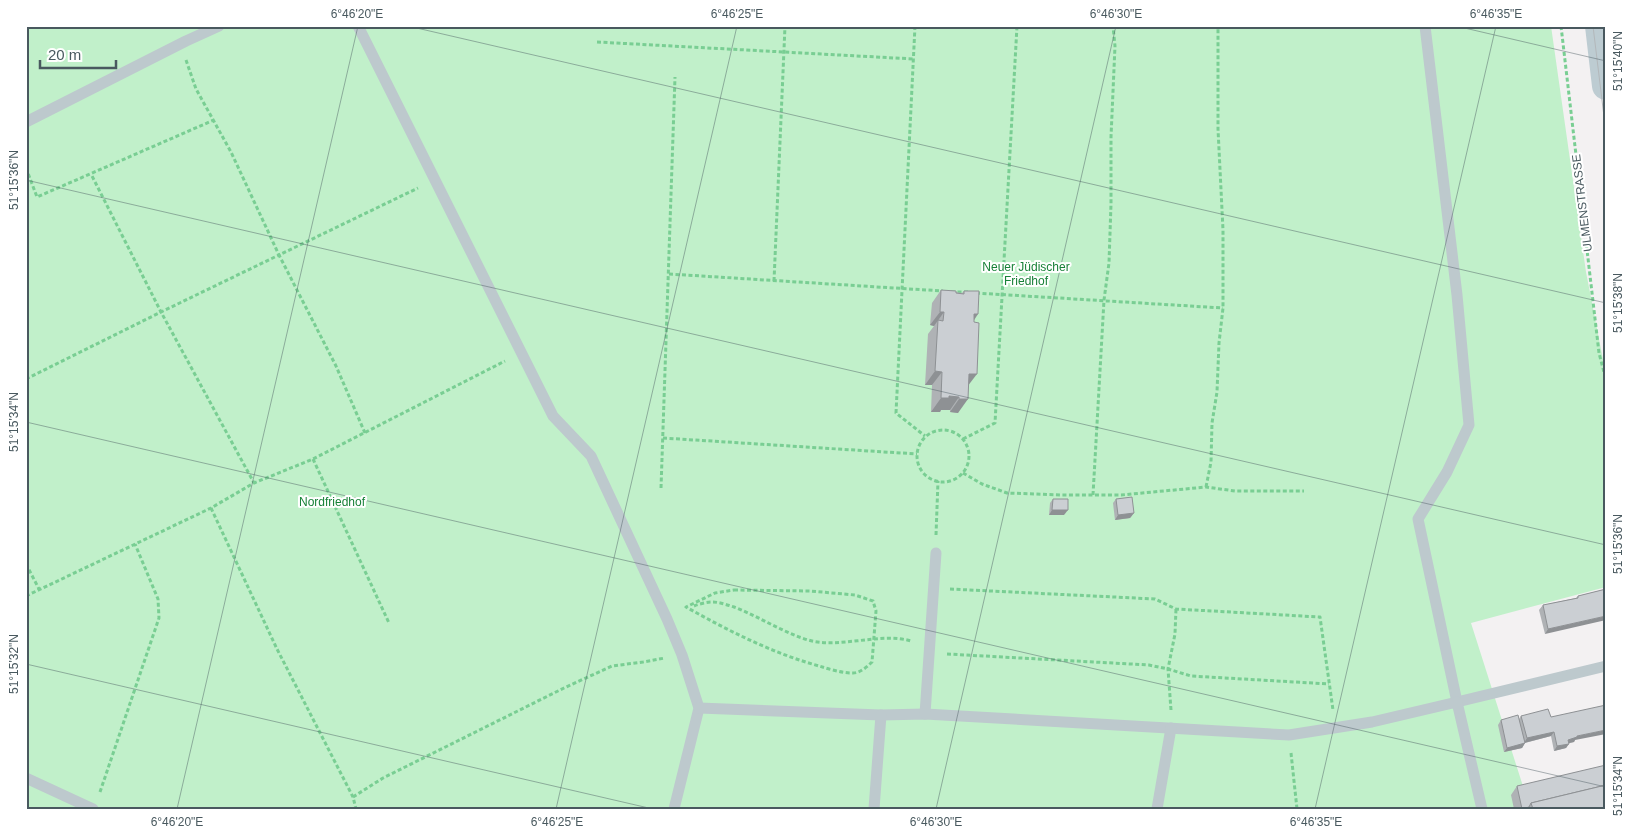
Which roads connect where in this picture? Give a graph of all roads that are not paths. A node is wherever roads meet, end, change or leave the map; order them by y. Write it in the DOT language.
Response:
graph roads {
  1 [pos="219,26"];
  2 [pos="358,26"];
  3 [pos="1426,26"];
  4 [pos="1599,26"];
  5 [pos="1606,86"];
  6 [pos="26,122"];
  7 [pos="936,553"];
  8 [pos="1606,666"];
  9 [pos="1457,702"];
  10 [pos="699,708"];
  11 [pos="925,714"];
  12 [pos="881,715"];
  13 [pos="1171,728"];
  14 [pos="26,778"];
  15 [pos="95,804"];
  16 [pos="674,809"];
  17 [pos="874,809"];
  18 [pos="1157,809"];
  19 [pos="1482,809"];
  1 -- 6 [label="lane"];
  2 -- 10 [label="lane"];
  3 -- 9 [label="lane"];
  4 -- 5 [label="main road"];
  7 -- 11 [label="lane"];
  8 -- 9 [label="lane"];
  9 -- 13 [label="lane"];
  9 -- 19 [label="lane"];
  10 -- 12 [label="lane"];
  10 -- 16 [label="lane"];
  11 -- 12 [label="lane"];
  11 -- 13 [label="lane"];
  12 -- 17 [label="lane"];
  13 -- 18 [label="lane"];
  14 -- 15 [label="lane"];
}
